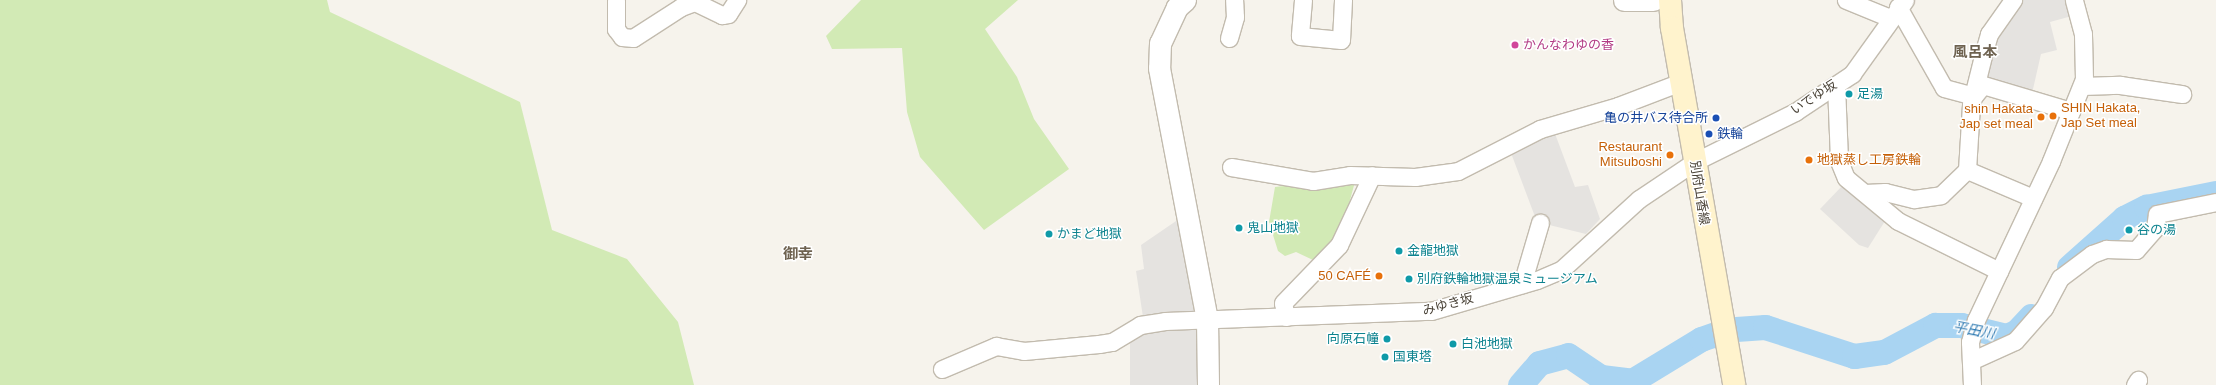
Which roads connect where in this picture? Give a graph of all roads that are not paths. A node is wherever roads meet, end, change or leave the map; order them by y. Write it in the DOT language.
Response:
graph roads {
  1 [pos="616,0"];
  2 [pos="737,0"];
  3 [pos="1185,0"];
  4 [pos="1234,0"];
  5 [pos="1303,0"];
  6 [pos="1343,0"];
  7 [pos="1624,0"];
  8 [pos="1653,0"];
  9 [pos="1670,0"];
  10 [pos="1846,0"];
  11 [pos="2013,0"];
  12 [pos="2074,0"];
  13 [pos="1898,8"];
  14 [pos="1229,38"];
  15 [pos="1681,82"];
  16 [pos="1836,84"];
  17 [pos="2082,86"];
  18 [pos="2182,94"];
  19 [pos="1974,96"];
  20 [pos="2071,111"];
  21 [pos="1694,162"];
  22 [pos="1231,167"];
  23 [pos="1967,170"];
  24 [pos="1372,175"];
  25 [pos="1865,193"];
  26 [pos="2033,198"];
  27 [pos="2216,202"];
  28 [pos="1540,223"];
  29 [pos="1999,271"];
  30 [pos="1522,284"];
  31 [pos="1286,317"];
  32 [pos="1207,320"];
  33 [pos="1973,360"];
  34 [pos="942,369"];
  35 [pos="1208,385"];
  36 [pos="1734,385"];
  37 [pos="1972,385"];
  1 -- 2 [label="street"];
  3 -- 32 [label="street"];
  4 -- 14 [label="street"];
  5 -- 6 [label="street"];
  7 -- 8 [label="street"];
  9 -- 15 [label="main road, 別府山香線"];
  10 -- 13 [label="street"];
  11 -- 19 [label="street"];
  12 -- 17 [label="street"];
  13 -- 16 [label="street, いでゆ坂"];
  13 -- 19 [label="street"];
  15 -- 21 [label="main road, 別府山香線"];
  15 -- 24 [label="street"];
  16 -- 21 [label="street, いでゆ坂"];
  16 -- 25 [label="street"];
  17 -- 18 [label="street"];
  17 -- 20 [label="street"];
  19 -- 20 [label="street"];
  19 -- 23 [label="street"];
  20 -- 26 [label="street"];
  21 -- 30 [label="street, みゆき坂"];
  21 -- 36 [label="main road, 別府山香線"];
  22 -- 24 [label="street"];
  23 -- 25 [label="street"];
  23 -- 26 [label="street"];
  24 -- 31 [label="street"];
  25 -- 29 [label="street"];
  26 -- 29 [label="street"];
  27 -- 33 [label="street"];
  28 -- 30 [label="street"];
  29 -- 33 [label="street"];
  30 -- 31 [label="street, みゆき坂"];
  31 -- 32 [label="street, みゆき坂"];
  32 -- 34 [label="street, みゆき坂"];
  32 -- 35 [label="street"];
  33 -- 37 [label="street"];
}
